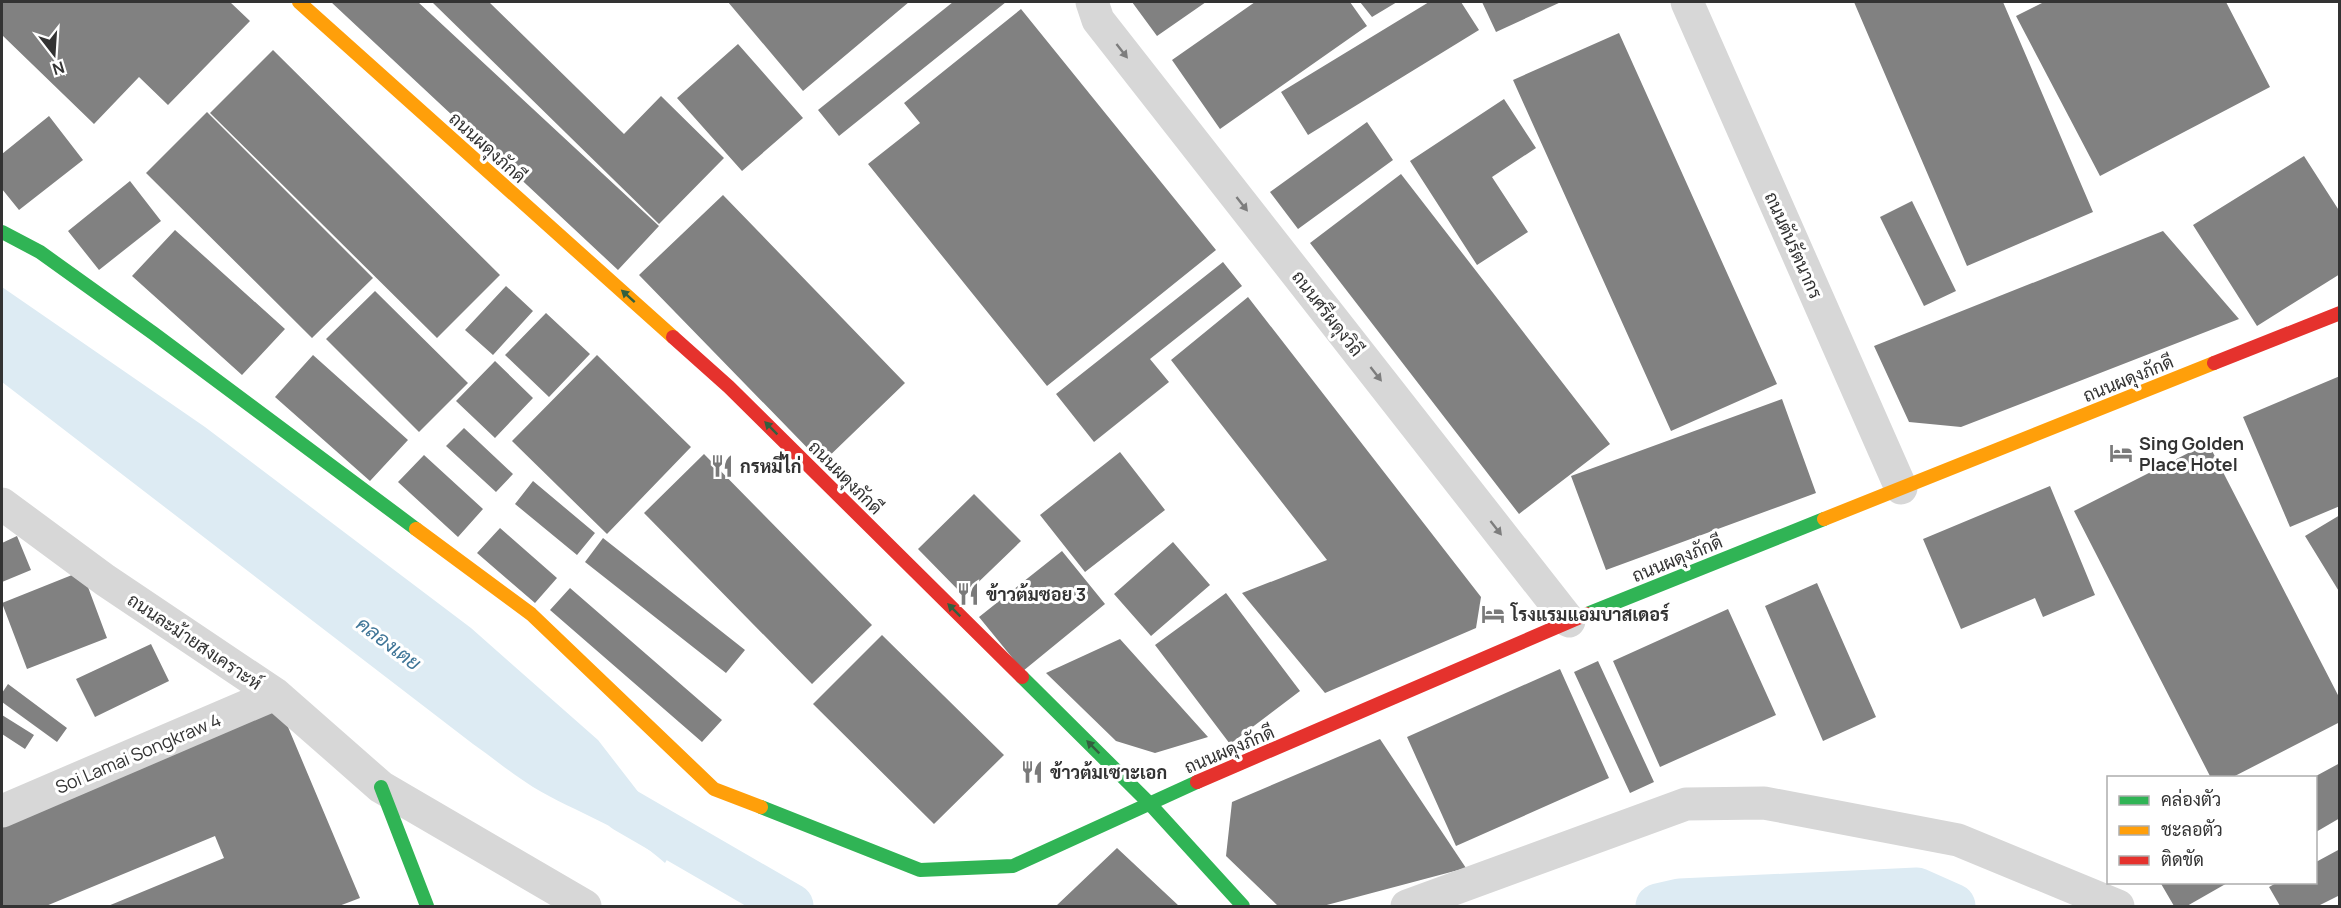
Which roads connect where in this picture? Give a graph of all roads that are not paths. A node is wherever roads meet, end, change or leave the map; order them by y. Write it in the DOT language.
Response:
graph roads {
  1 [pos="298,2"];
  2 [pos="1092,2"];
  3 [pos="1687,2"];
  4 [pos="2,232"];
  5 [pos="2340,313"];
  6 [pos="1901,488"];
  7 [pos="7,515"];
  8 [pos="1569,621"];
  9 [pos="275,694"];
  10 [pos="381,787"];
  11 [pos="1149,803"];
  12 [pos="2,811"];
  13 [pos="427,906"];
  14 [pos="585,906"];
  15 [pos="1244,906"];
  16 [pos="1407,906"];
  17 [pos="2118,906"];
  11 -- 1 [label="street, ถนนผดุงภักดี, one-way"];
  2 -- 8 [label="street, ถนนศรีผดุงวิถี, one-way"];
  3 -- 6 [label="street, ถนนตันรัตนากร"];
  4 -- 11 [label="street"];
  5 -- 6 [label="street, ถนนผดุงภักดี"];
  6 -- 8 [label="street, ถนนผดุงภักดี"];
  7 -- 9 [label="street, ถนนละม้ายสงเคราะห์"];
  8 -- 11 [label="street, ถนนผดุงภักดี"];
  9 -- 10 [label="street, ถนนละม้ายสงเคราะห์"];
  9 -- 12 [label="street, Soi Lamai Songkraw 4"];
  10 -- 13 [label="street, ถนนละม้ายสงเคราะห์"];
  10 -- 14 [label="street, ถนนละม้ายสงเคราะห์"];
  11 -- 15 [label="street"];
  16 -- 17 [label="street"];
}
